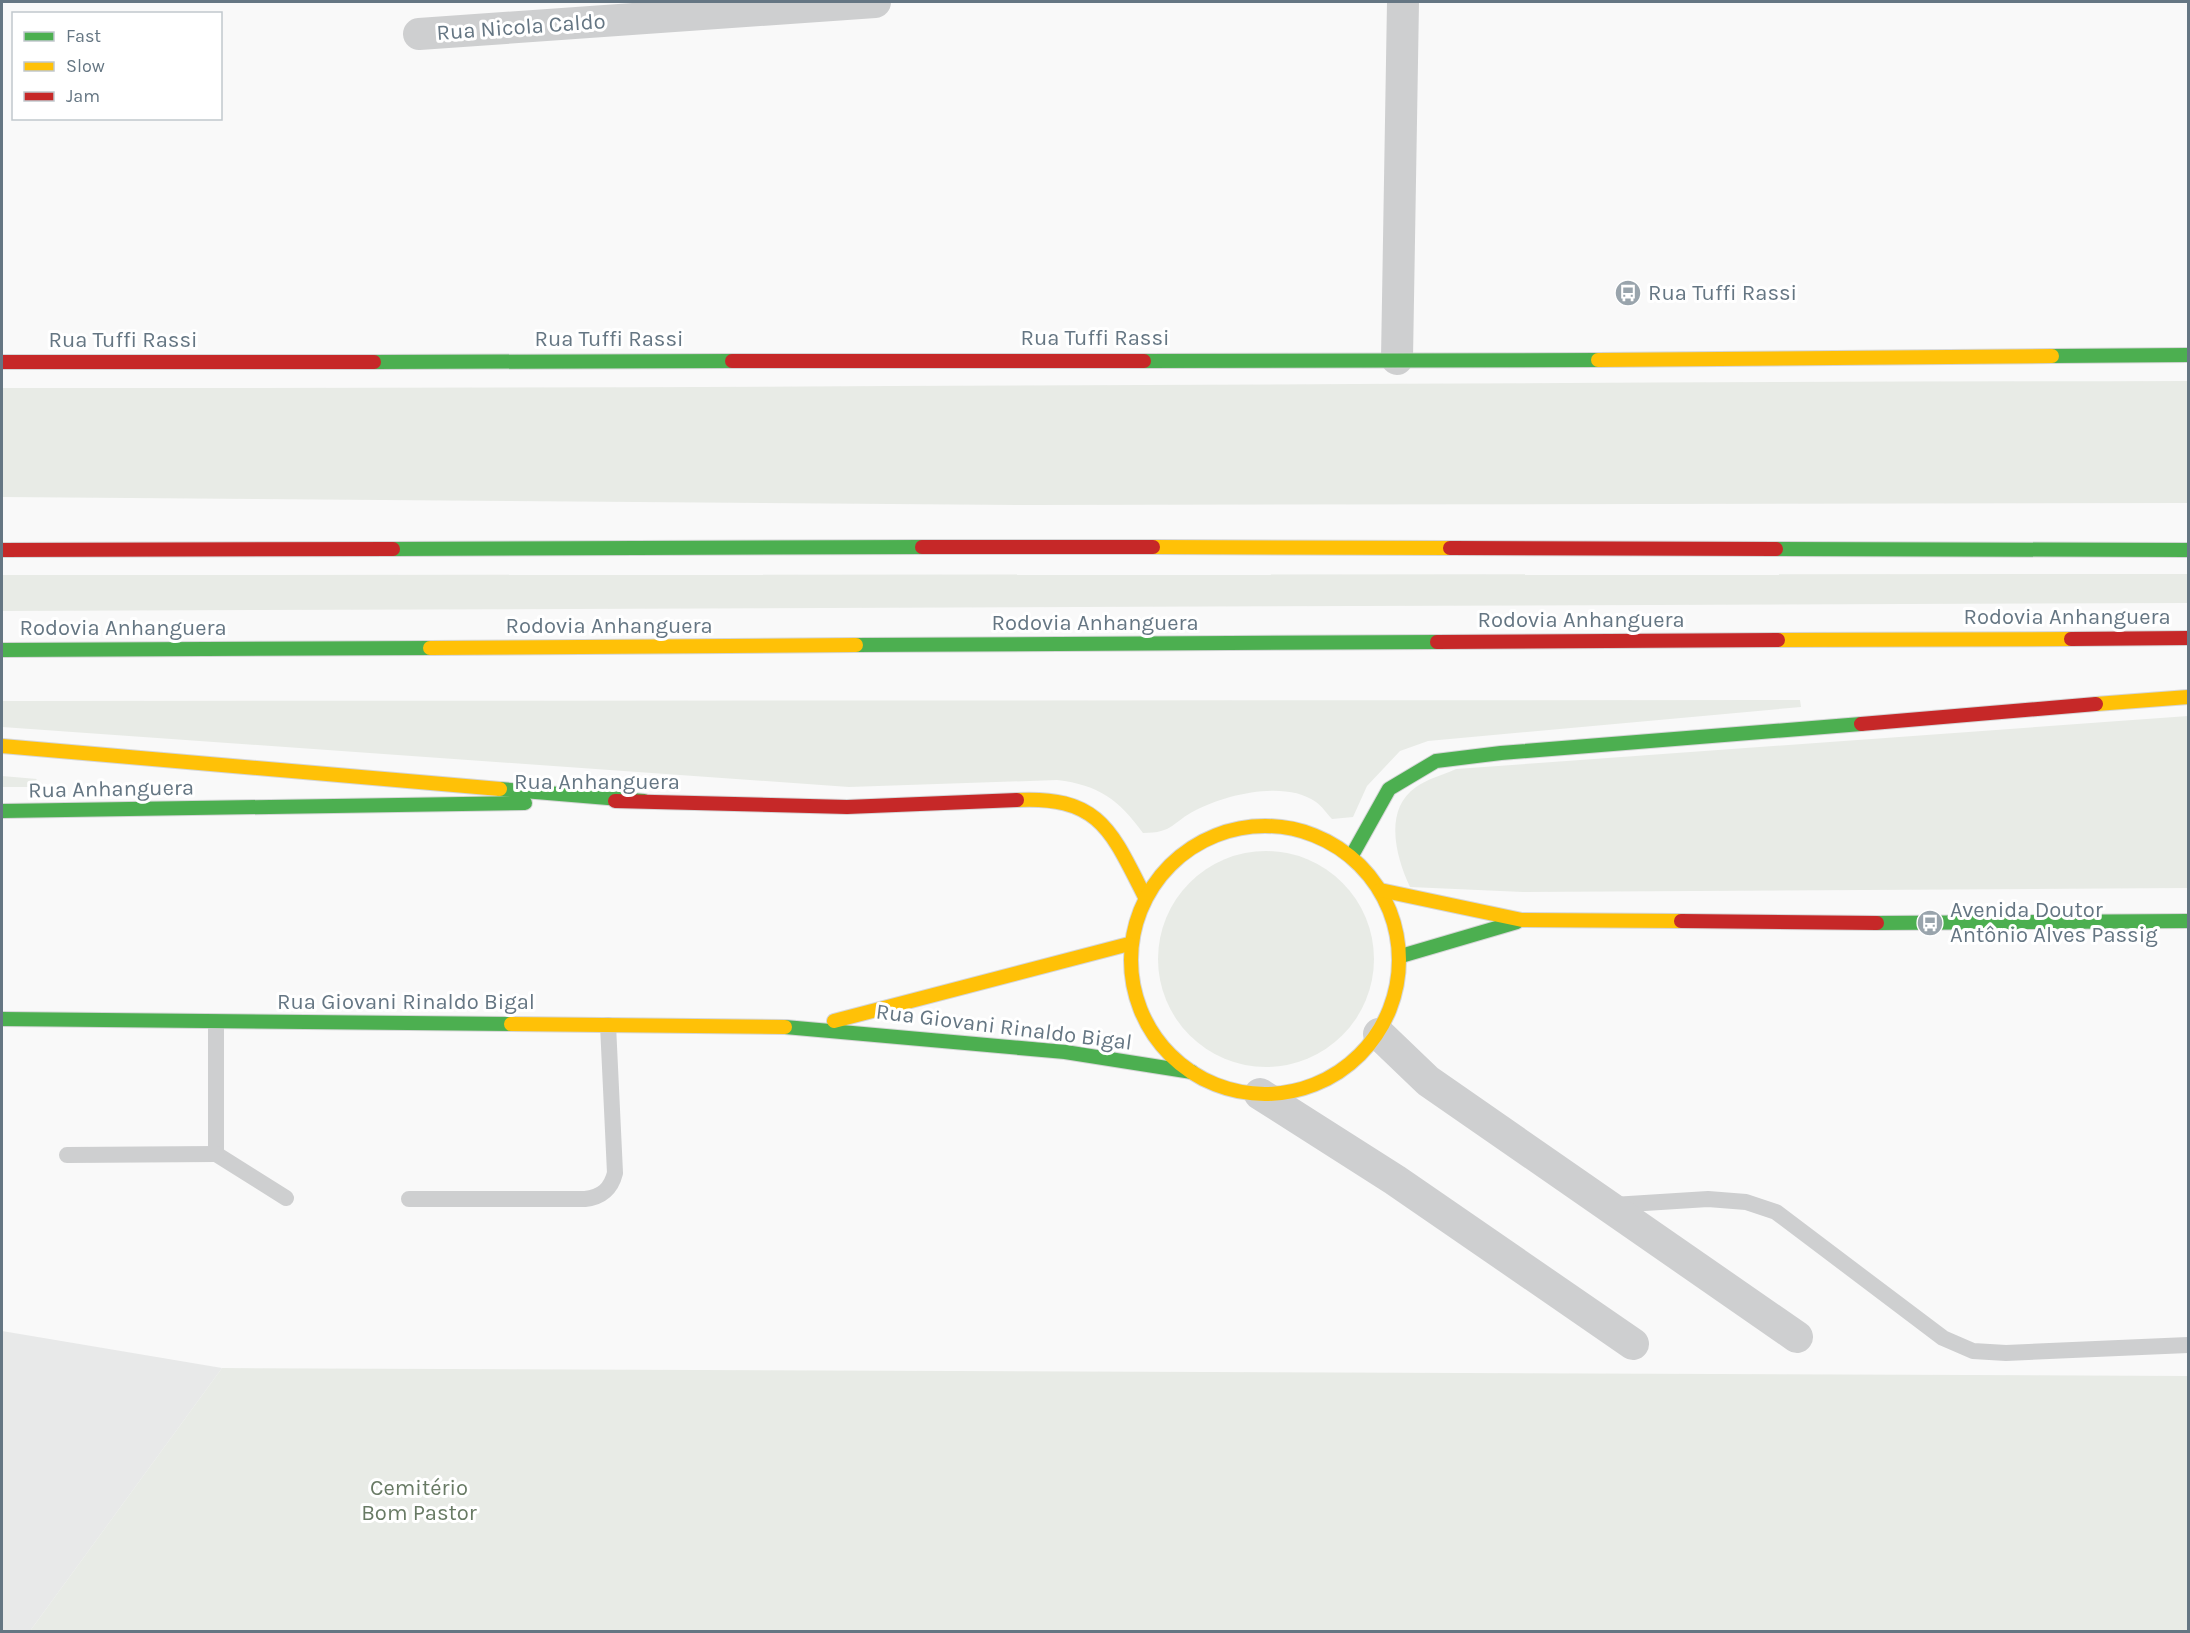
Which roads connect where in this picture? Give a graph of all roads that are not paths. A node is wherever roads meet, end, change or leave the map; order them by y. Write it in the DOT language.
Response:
graph roads {
  1 [pos="875,2"];
  2 [pos="1403,2"];
  3 [pos="419,34"];
  4 [pos="2188,356"];
  5 [pos="1397,359"];
  6 [pos="2,362"];
  7 [pos="2,550"];
  8 [pos="2185,550"];
  9 [pos="2188,638"];
  10 [pos="2,650"];
  11 [pos="2188,697"];
  12 [pos="2,746"];
  13 [pos="644,801"];
  14 [pos="2,811"];
  15 [pos="1351,857"];
  16 [pos="1380,890"];
  17 [pos="1144,895"];
  18 [pos="1522,920"];
  19 [pos="2188,921"];
  20 [pos="1129,944"];
  21 [pos="1401,956"];
  22 [pos="2,1019"];
  23 [pos="216,1022"];
  24 [pos="608,1025"];
  25 [pos="811,1027"];
  26 [pos="1379,1034"];
  27 [pos="1191,1072"];
  28 [pos="1260,1094"];
  29 [pos="216,1154"];
  30 [pos="67,1155"];
  31 [pos="286,1198"];
  32 [pos="409,1199"];
  33 [pos="1608,1206"];
  34 [pos="1797,1337"];
  35 [pos="1633,1344"];
  36 [pos="2188,1345"];
  1 -- 3 [label="street, Rua Nicola Caldo"];
  2 -- 5 [label="street"];
  4 -- 5 [label="main road, Rua Tuffi Rassi"];
  5 -- 6 [label="main road, Rua Tuffi Rassi"];
  7 -- 8 [label="main road"];
  9 -- 10 [label="main road, Rodovia Anhanguera"];
  11 -- 15 [label="main road"];
  12 -- 13 [label="main road"];
  13 -- 14 [label="main road, Rua Anhanguera"];
  13 -- 17 [label="main road, Rua Anhanguera"];
  15 -- 16 [label="main road"];
  15 -- 17 [label="main road"];
  16 -- 18 [label="main road"];
  16 -- 21 [label="main road"];
  17 -- 20 [label="main road"];
  18 -- 19 [label="main road"];
  18 -- 21 [label="main road"];
  20 -- 25 [label="main road, Rua Giovani Rinaldo Bigal"];
  20 -- 27 [label="main road"];
  21 -- 26 [label="main road"];
  22 -- 23 [label="main road, Rua Giovani Rinaldo Bigal"];
  23 -- 24 [label="main road, Rua Giovani Rinaldo Bigal"];
  23 -- 29 [label="lane"];
  24 -- 25 [label="main road, Rua Giovani Rinaldo Bigal"];
  24 -- 32 [label="lane"];
  25 -- 27 [label="main road, Rua Giovani Rinaldo Bigal"];
  26 -- 28 [label="main road"];
  26 -- 33 [label="street"];
  27 -- 28 [label="main road"];
  28 -- 35 [label="street"];
  29 -- 30 [label="lane"];
  29 -- 31 [label="lane"];
  33 -- 34 [label="street"];
  33 -- 36 [label="lane"];
}
